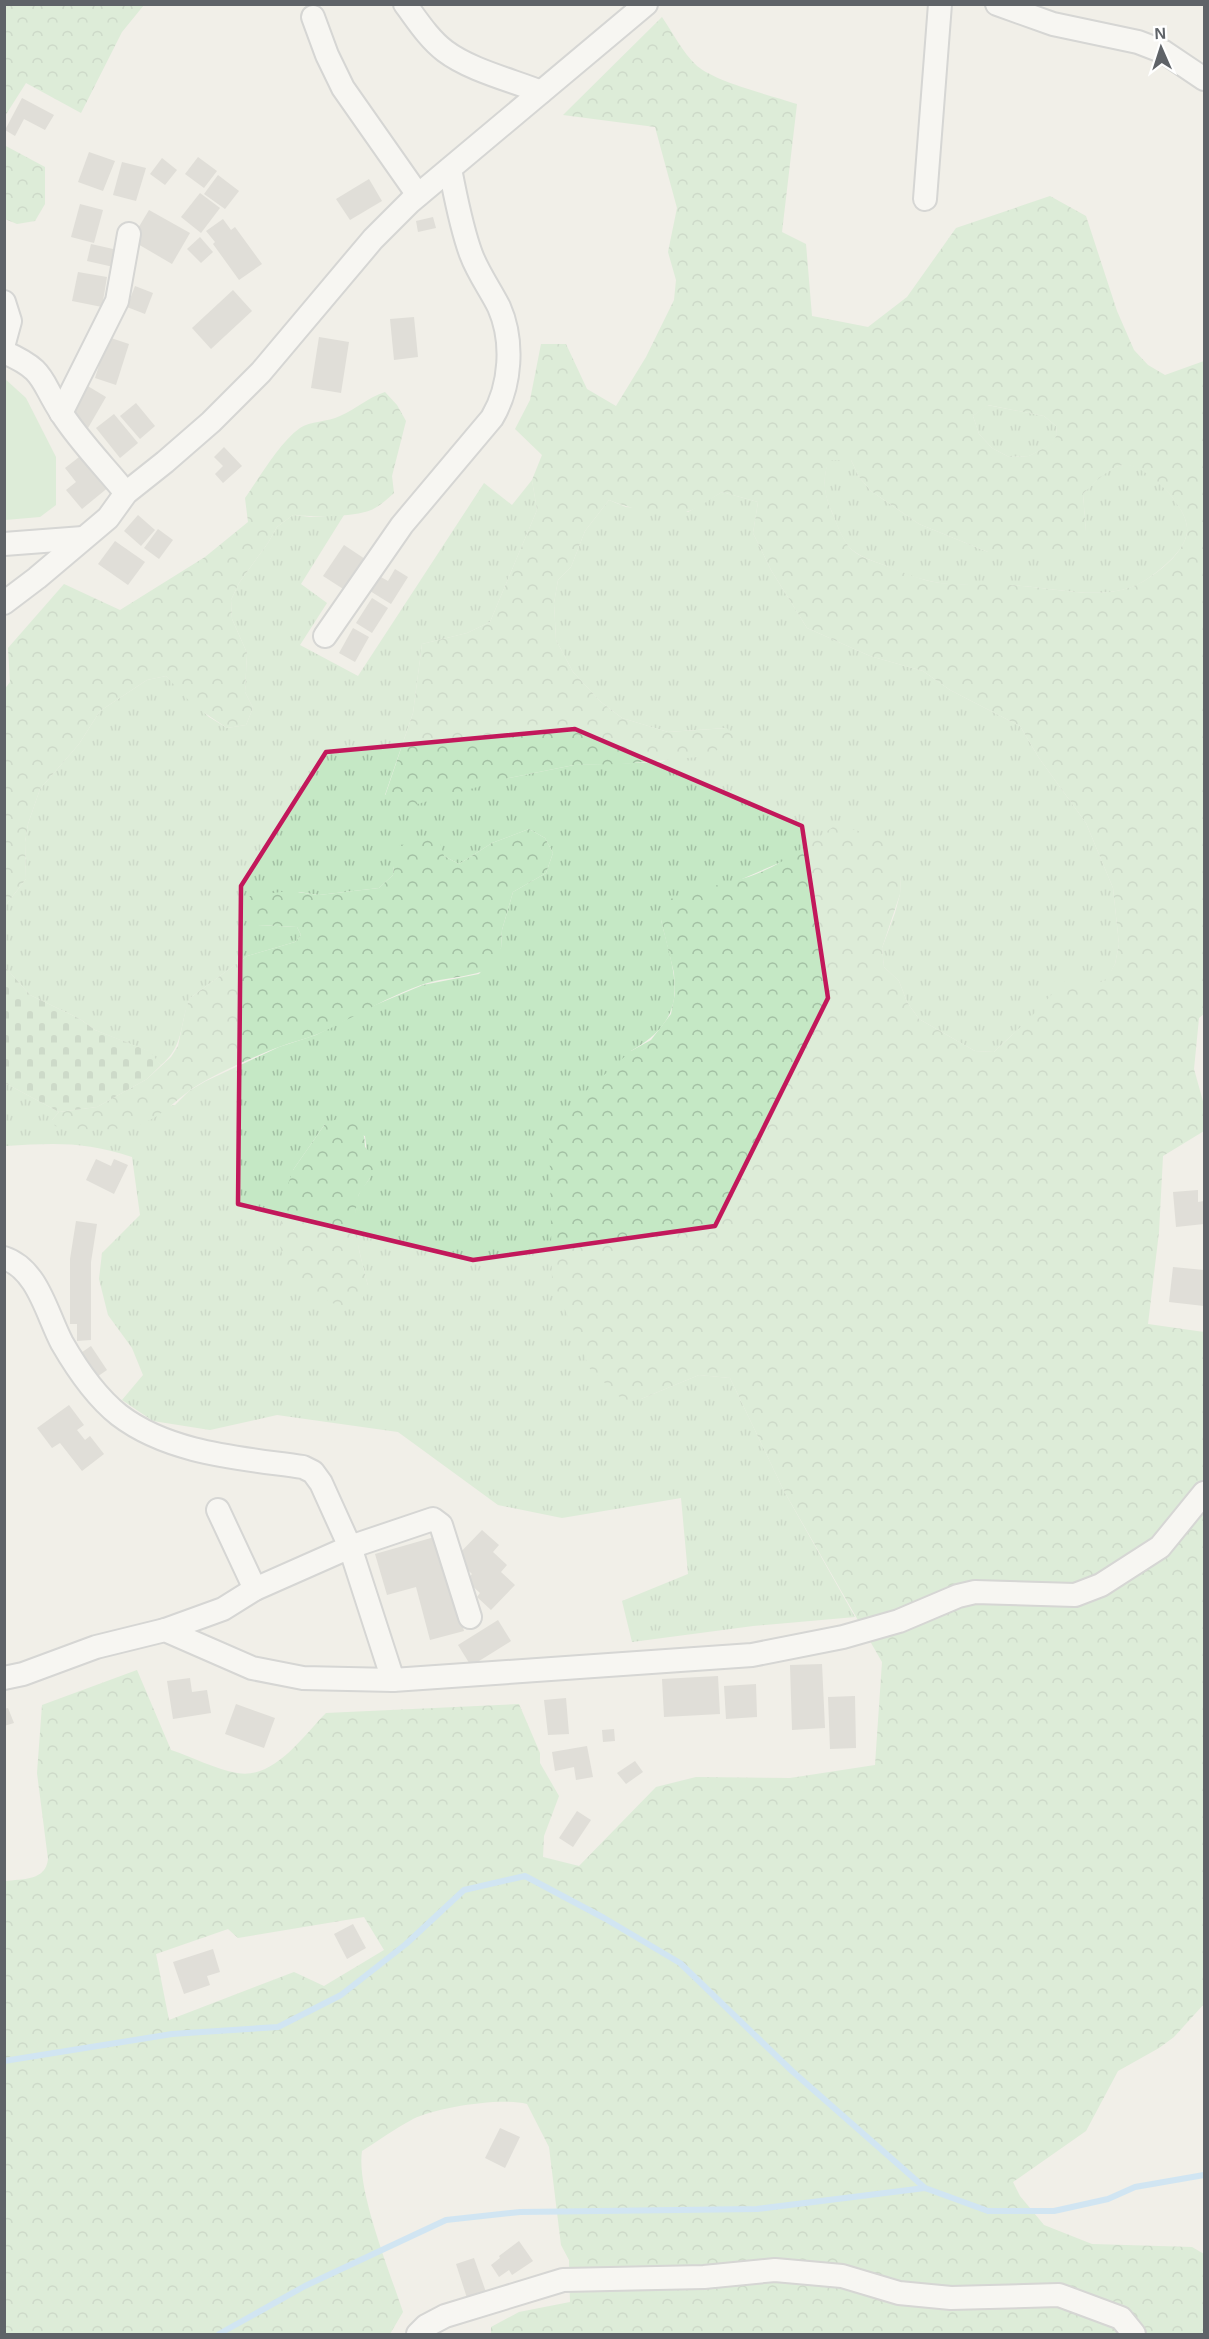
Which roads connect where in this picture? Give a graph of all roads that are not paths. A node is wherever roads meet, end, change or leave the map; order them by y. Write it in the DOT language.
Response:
graph roads {
  1 [pos="405,4"];
  2 [pos="646,4"];
  3 [pos="940,4"];
  4 [pos="997,4"];
  5 [pos="313,17"];
  6 [pos="1204,79"];
  7 [pos="541,92"];
  8 [pos="450,169"];
  9 [pos="418,195"];
  10 [pos="925,200"];
  11 [pos="129,234"];
  12 [pos="4,302"];
  13 [pos="4,343"];
  14 [pos="4,352"];
  15 [pos="61,413"];
  16 [pos="126,493"];
  17 [pos="83,538"];
  18 [pos="4,544"];
  19 [pos="4,603"];
  20 [pos="326,636"];
  21 [pos="4,1258"];
  22 [pos="1204,1493"];
  23 [pos="218,1510"];
  24 [pos="350,1546"];
  25 [pos="255,1589"];
  26 [pos="470,1617"];
  27 [pos="165,1630"];
  28 [pos="4,1678"];
  29 [pos="393,1680"];
  30 [pos="418,2334"];
  31 [pos="1134,2334"];
  1 -- 7 [label="street"];
  2 -- 7 [label="street"];
  3 -- 10 [label="street"];
  4 -- 6 [label="street"];
  5 -- 9 [label="street"];
  7 -- 8 [label="street"];
  8 -- 9 [label="street"];
  8 -- 20 [label="street"];
  9 -- 16 [label="street"];
  11 -- 15 [label="street"];
  12 -- 13 [label="street"];
  14 -- 15 [label="street"];
  15 -- 16 [label="street"];
  16 -- 17 [label="street"];
  17 -- 18 [label="street"];
  17 -- 19 [label="street"];
  21 -- 24 [label="street"];
  22 -- 29 [label="street"];
  23 -- 25 [label="street"];
  24 -- 25 [label="street"];
  24 -- 26 [label="street"];
  24 -- 29 [label="street"];
  25 -- 27 [label="street"];
  27 -- 28 [label="street"];
  27 -- 29 [label="street"];
  30 -- 31 [label="street"];
}
